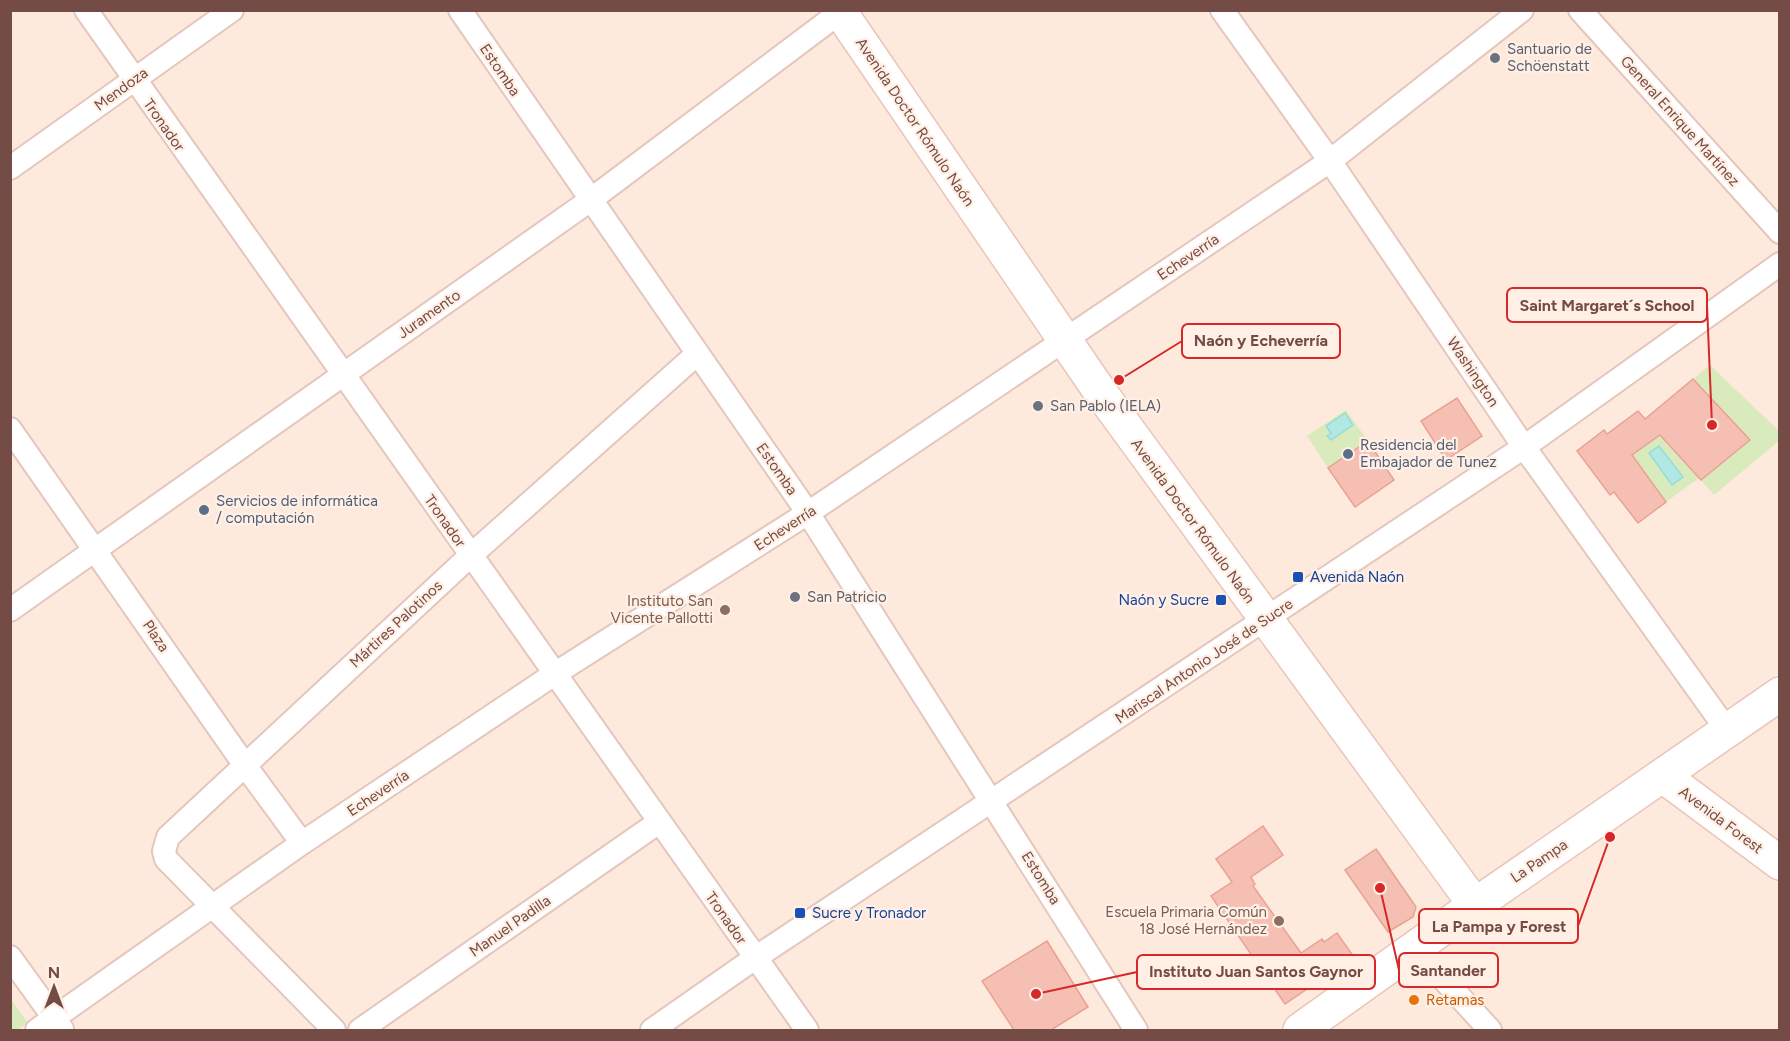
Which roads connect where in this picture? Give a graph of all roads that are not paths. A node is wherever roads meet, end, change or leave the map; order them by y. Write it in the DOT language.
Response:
graph roads {
  1 [pos="86,10"];
  2 [pos="232,10"];
  3 [pos="460,10"];
  4 [pos="1222,10"];
  5 [pos="1522,10"];
  6 [pos="1580,10"];
  7 [pos="840,11"];
  8 [pos="133,80"];
  9 [pos="1330,161"];
  10 [pos="10,168"];
  11 [pos="589,201"];
  12 [pos="1779,232"];
  13 [pos="1779,264"];
  14 [pos="1064,341"];
  15 [pos="697,354"];
  16 [pos="342,375"];
  17 [pos="10,429"];
  18 [pos="1524,447"];
  19 [pos="808,513"];
  20 [pos="97,550"];
  21 [pos="470,556"];
  22 [pos="10,610"];
  23 [pos="1265,621"];
  24 [pos="556,673"];
  25 [pos="1779,694"];
  26 [pos="1727,730"];
  27 [pos="243,764"];
  28 [pos="1663,776"];
  29 [pos="993,801"];
  30 [pos="659,822"];
  31 [pos="302,843"];
  32 [pos="1779,863"];
  33 [pos="1475,905"];
  34 [pos="214,907"];
  35 [pos="1414,948"];
  36 [pos="10,957"];
  37 [pos="755,958"];
  38 [pos="51,1026"];
  39 [pos="334,1030"];
  40 [pos="360,1030"];
  41 [pos="652,1030"];
  42 [pos="807,1030"];
  43 [pos="1136,1030"];
  44 [pos="1299,1030"];
  45 [pos="1490,1030"];
  1 -- 8 [label="street, Tronador"];
  2 -- 8 [label="street, Mendoza"];
  3 -- 11 [label="street, Estomba"];
  4 -- 9 [label="street, Washington"];
  5 -- 9 [label="street, Echeverría"];
  6 -- 12 [label="street, General Enrique Martínez"];
  7 -- 11 [label="street, Juramento"];
  7 -- 14 [label="street, Avenida Doctor Rómulo Naón"];
  8 -- 10 [label="street, Mendoza"];
  8 -- 16 [label="street, Tronador"];
  9 -- 14 [label="street, Echeverría"];
  9 -- 18 [label="street, Washington"];
  11 -- 15 [label="street, Estomba"];
  11 -- 16 [label="street, Juramento"];
  13 -- 18 [label="street, Mariscal Antonio José de Sucre"];
  14 -- 19 [label="street, Echeverría"];
  14 -- 23 [label="street, Avenida Doctor Rómulo Naón"];
  15 -- 19 [label="street, Estomba"];
  15 -- 21 [label="street, Mártires Palotinos"];
  16 -- 20 [label="street, Juramento"];
  16 -- 21 [label="street, Tronador"];
  17 -- 20 [label="street, Plaza"];
  18 -- 23 [label="street, Mariscal Antonio José de Sucre"];
  18 -- 26 [label="street, Washington"];
  19 -- 24 [label="street, Echeverría"];
  19 -- 29 [label="street, Estomba"];
  20 -- 22 [label="street, Juramento"];
  20 -- 27 [label="street, Plaza"];
  21 -- 24 [label="street, Tronador"];
  21 -- 27 [label="street, Mártires Palotinos"];
  23 -- 29 [label="street, Mariscal Antonio José de Sucre"];
  23 -- 33 [label="street, Avenida Doctor Rómulo Naón"];
  24 -- 30 [label="street, Tronador"];
  24 -- 31 [label="street, Echeverría"];
  25 -- 26 [label="street, La Pampa"];
  26 -- 28 [label="street, La Pampa"];
  27 -- 31 [label="street, Plaza"];
  27 -- 34 [label="street, Mártires Palotinos"];
  28 -- 32 [label="street, Avenida Forest"];
  28 -- 33 [label="street, La Pampa"];
  29 -- 37 [label="street, Mariscal Antonio José de Sucre"];
  29 -- 43 [label="street, Estomba"];
  30 -- 37 [label="street, Tronador"];
  30 -- 40 [label="street, Manuel Padilla"];
  31 -- 34 [label="street, Echeverría"];
  33 -- 35 [label="street, La Pampa"];
  34 -- 38 [label="street, Echeverría"];
  34 -- 39 [label="street"];
  35 -- 44 [label="street, La Pampa"];
  35 -- 45 [label="street"];
  36 -- 38 [label="street"];
  37 -- 41 [label="street, Mariscal Antonio José de Sucre"];
  37 -- 42 [label="street, Tronador"];
}
